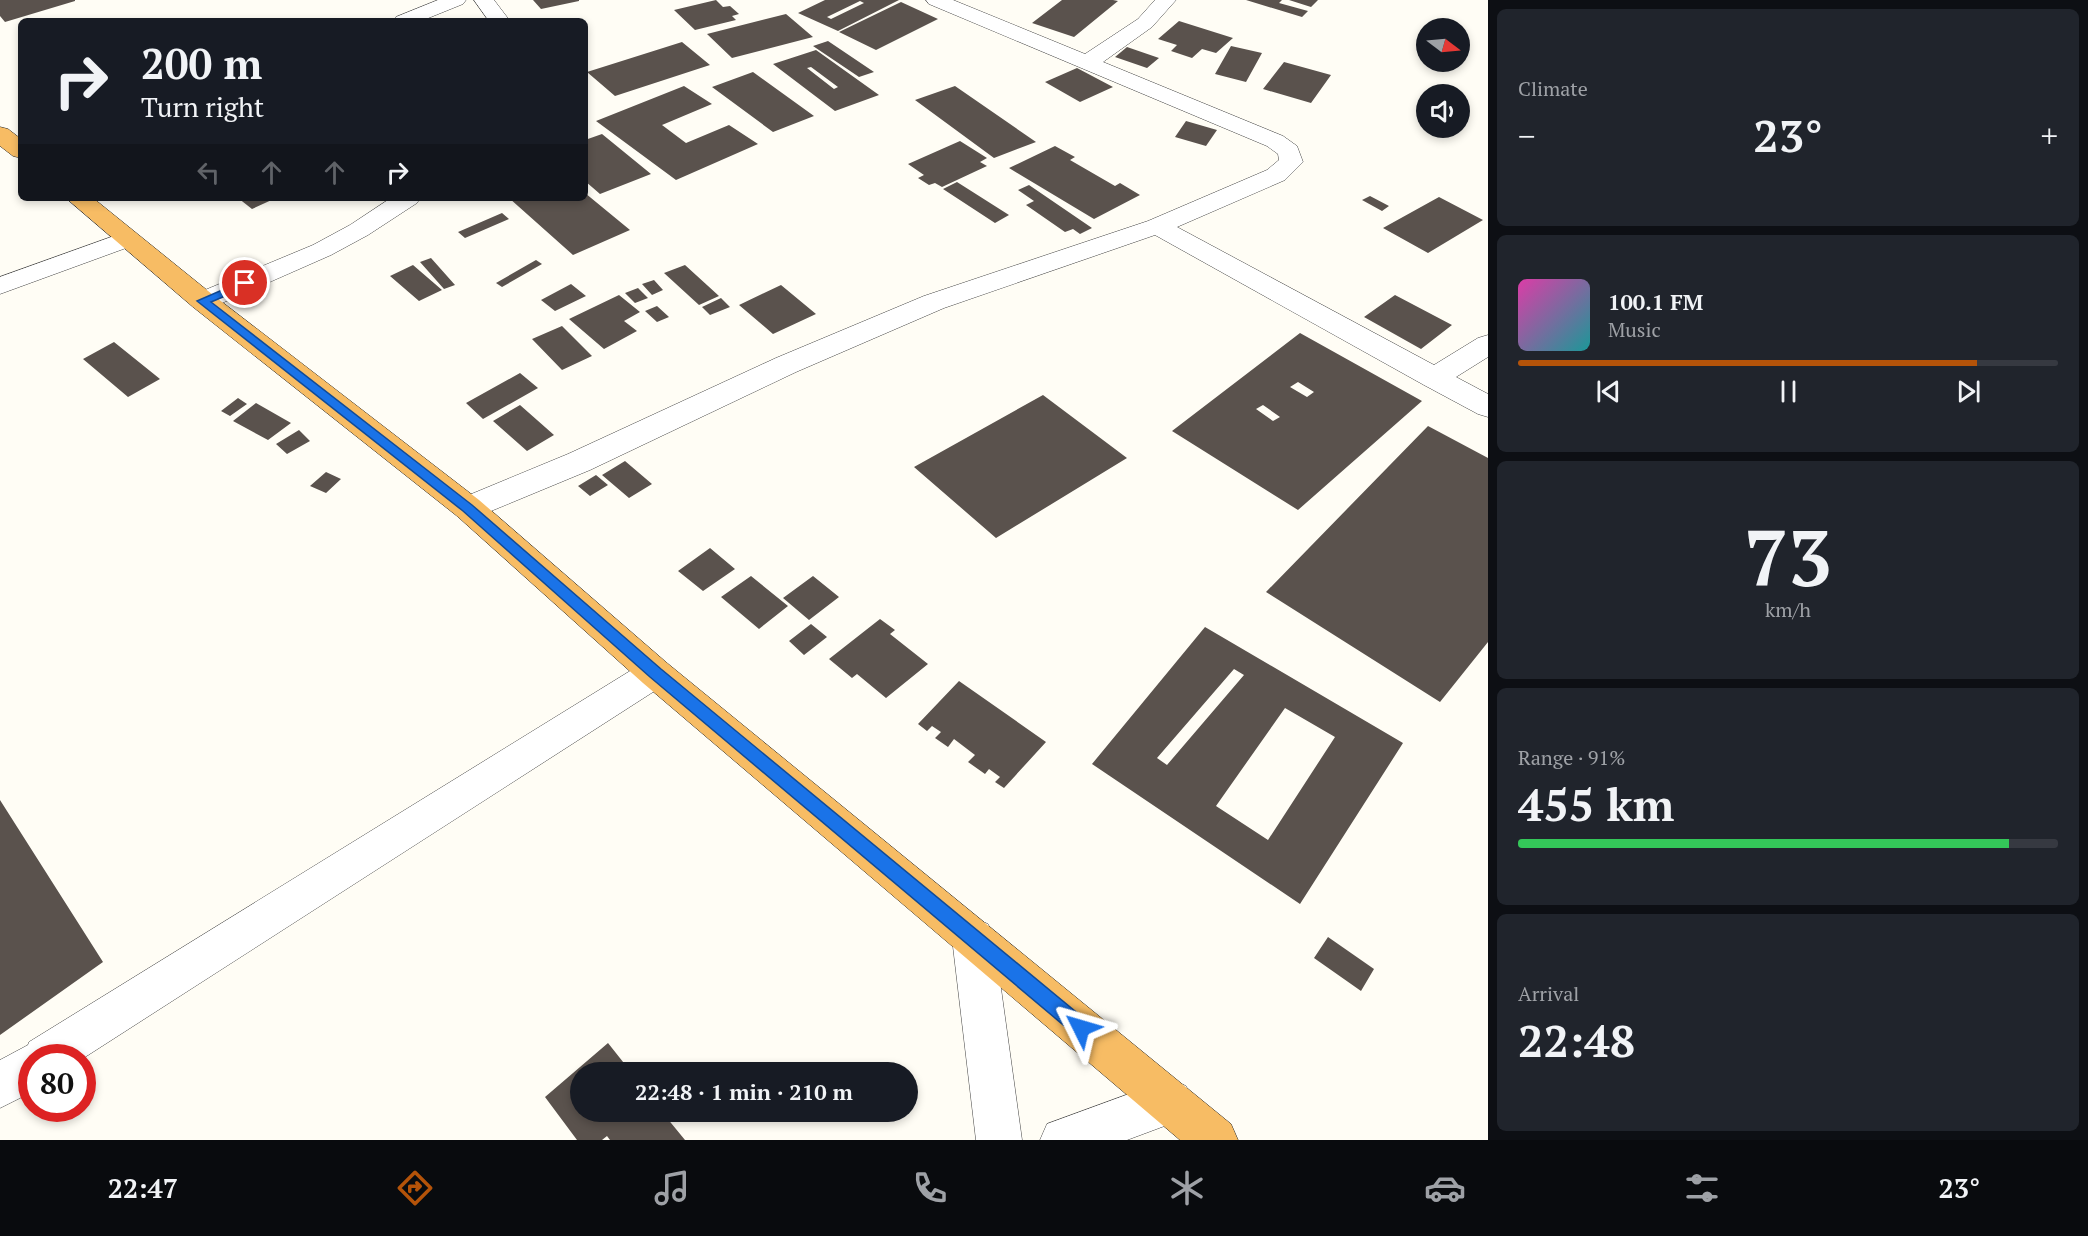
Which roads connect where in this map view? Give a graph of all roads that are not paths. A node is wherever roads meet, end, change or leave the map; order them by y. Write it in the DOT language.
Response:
graph roads {
  1 [pos="456,0"];
  2 [pos="484,0"];
  3 [pos="936,0"];
  4 [pos="1166,0"];
  5 [pos="411,18"];
  6 [pos="498,18"];
  7 [pos="1087,63"];
  8 [pos="0,134"];
  9 [pos="18,149"];
  10 [pos="82,201"];
  11 [pos="403,201"];
  12 [pos="1157,226"];
  13 [pos="128,239"];
  14 [pos="0,286"];
  15 [pos="203,301"];
  16 [pos="1488,344"];
  17 [pos="1434,378"];
  18 [pos="1488,407"];
  19 [pos="468,508"];
  20 [pos="655,673"];
  21 [pos="973,938"];
  22 [pos="67,1044"];
  23 [pos="18,1075"];
  24 [pos="0,1086"];
  25 [pos="1170,1102"];
  26 [pos="999,1140"];
  27 [pos="1064,1140"];
  28 [pos="1215,1140"];
  1 -- 5 [label="street"];
  2 -- 6 [label="street"];
  3 -- 7 [label="street"];
  4 -- 7 [label="street"];
  7 -- 12 [label="street"];
  8 -- 9 [label="highway"];
  10 -- 13 [label="highway"];
  11 -- 15 [label="street"];
  12 -- 17 [label="street"];
  12 -- 19 [label="street"];
  13 -- 14 [label="street"];
  13 -- 15 [label="highway"];
  15 -- 19 [label="highway"];
  16 -- 17 [label="street"];
  17 -- 18 [label="street"];
  19 -- 20 [label="highway"];
  20 -- 21 [label="highway"];
  20 -- 22 [label="street"];
  21 -- 25 [label="highway"];
  21 -- 26 [label="street"];
  23 -- 24 [label="street"];
  25 -- 27 [label="street"];
  25 -- 28 [label="highway"];
}
